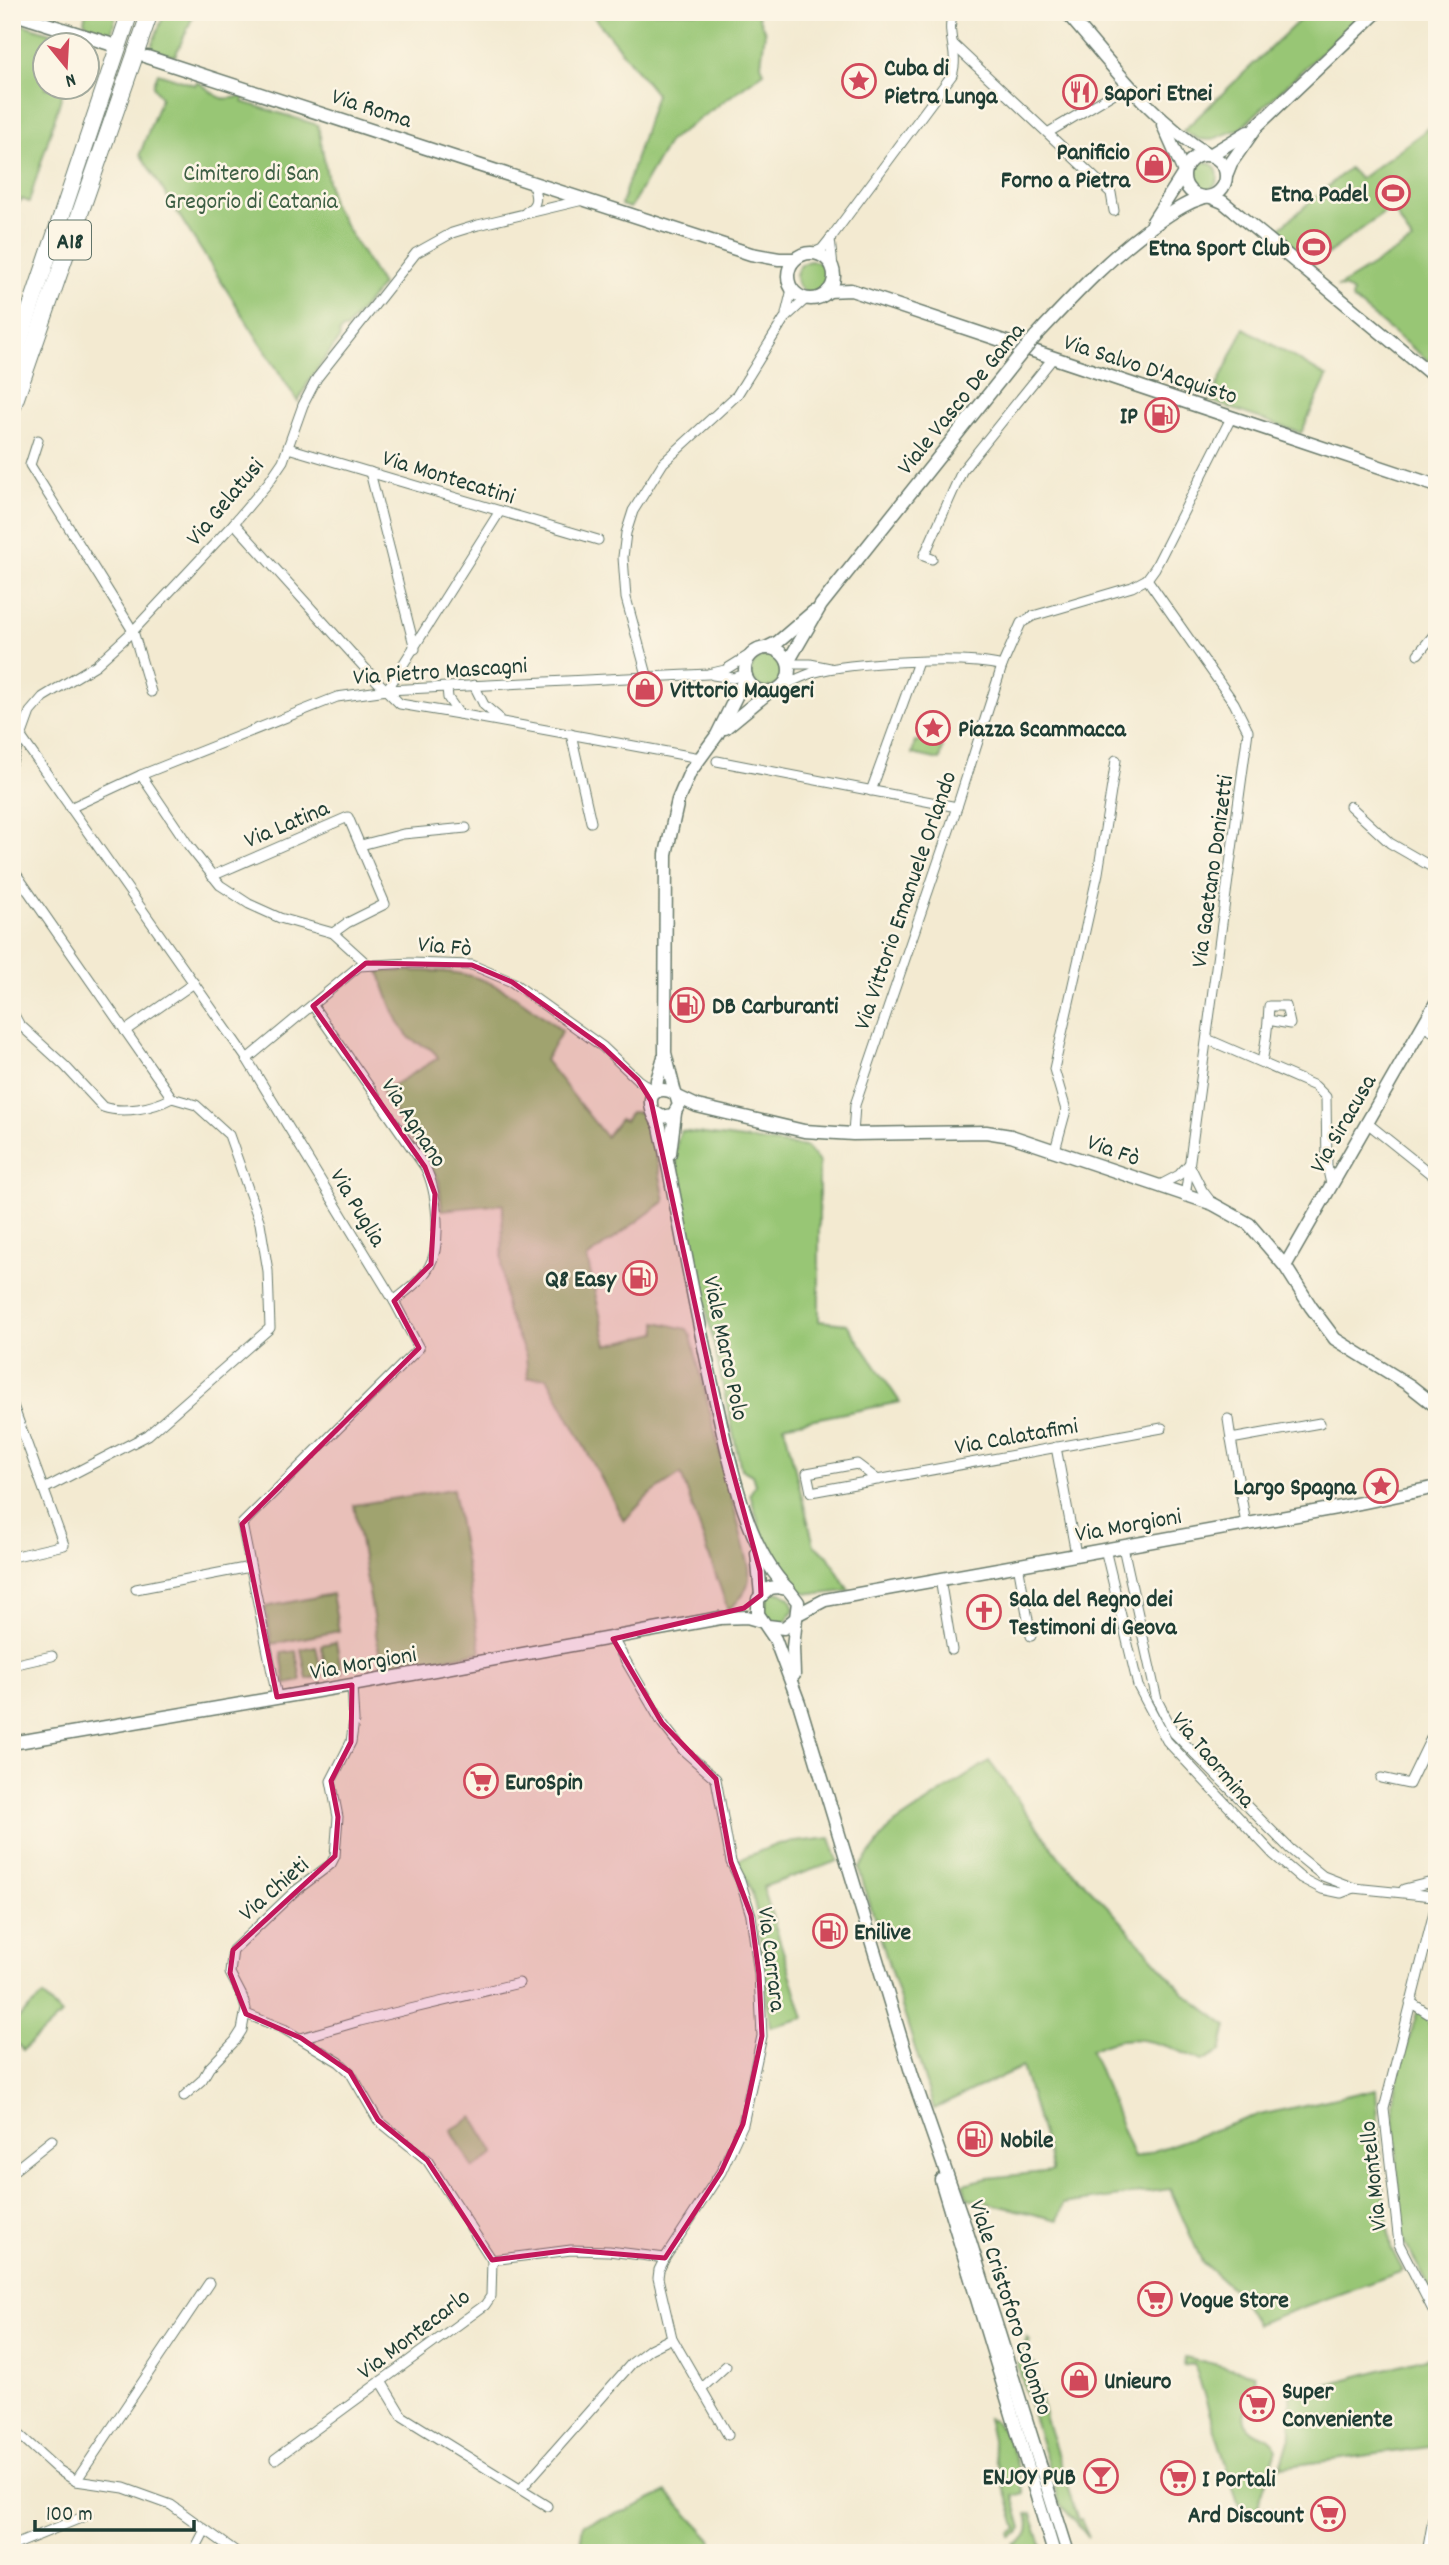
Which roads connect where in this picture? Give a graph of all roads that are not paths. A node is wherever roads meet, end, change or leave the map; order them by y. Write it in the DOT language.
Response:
graph roads {
  1 [pos="130,12"];
  2 [pos="141,12"];
  3 [pos="150,12"];
  4 [pos="954,12"];
  5 [pos="1066,12"];
  6 [pos="1377,12"];
  7 [pos="12,13"];
  8 [pos="110,44"];
  9 [pos="953,44"];
  10 [pos="147,57"];
  11 [pos="1128,85"];
  12 [pos="1162,122"];
  13 [pos="1257,126"];
  14 [pos="1049,132"];
  15 [pos="1209,155"];
  16 [pos="1184,172"];
  17 [pos="1226,178"];
  18 [pos="532,181"];
  19 [pos="1207,197"];
  20 [pos="583,200"];
  21 [pos="1114,211"];
  22 [pos="519,216"];
  23 [pos="1248,223"];
  24 [pos="1146,230"];
  25 [pos="830,239"];
  26 [pos="813,253"];
  27 [pos="751,254"];
  28 [pos="795,259"];
  29 [pos="833,270"];
  30 [pos="790,283"];
  31 [pos="851,290"];
  32 [pos="828,291"];
  33 [pos="807,298"];
  34 [pos="784,319"];
  35 [pos="1053,358"];
  36 [pos="12,363"];
  37 [pos="1437,379"];
  38 [pos="12,390"];
  39 [pos="12,409"];
  40 [pos="1231,418"];
  41 [pos="38,440"];
  42 [pos="288,448"];
  43 [pos="370,472"];
  44 [pos="1437,486"];
  45 [pos="500,511"];
  46 [pos="234,523"];
  47 [pos="598,540"];
  48 [pos="932,559"];
  49 [pos="1147,579"];
  50 [pos="821,605"];
  51 [pos="133,631"];
  52 [pos="1437,631"];
  53 [pos="802,640"];
  54 [pos="415,649"];
  55 [pos="760,650"];
  56 [pos="1418,654"];
  57 [pos="918,662"];
  58 [pos="788,663"];
  59 [pos="810,664"];
  60 [pos="1002,666"];
  61 [pos="832,669"];
  62 [pos="708,674"];
  63 [pos="647,675"];
  64 [pos="746,675"];
  65 [pos="474,685"];
  66 [pos="447,688"];
  67 [pos="776,689"];
  68 [pos="387,690"];
  69 [pos="151,692"];
  70 [pos="459,714"];
  71 [pos="503,720"];
  72 [pos="571,734"];
  73 [pos="717,735"];
  74 [pos="21,737"];
  75 [pos="700,758"];
  76 [pos="1116,760"];
  77 [pos="716,761"];
  78 [pos="12,762"];
  79 [pos="141,775"];
  80 [pos="871,791"];
  81 [pos="1350,806"];
  82 [pos="957,807"];
  83 [pos="70,808"];
  84 [pos="591,822"];
  85 [pos="466,828"];
  86 [pos="361,845"];
  87 [pos="12,868"];
  88 [pos="1437,870"];
  89 [pos="212,876"];
  90 [pos="333,933"];
  91 [pos="366,963"];
  92 [pos="194,984"];
  93 [pos="1437,1001"];
  94 [pos="313,1006"];
  95 [pos="12,1011"];
  96 [pos="1268,1020"];
  97 [pos="1423,1026"];
  98 [pos="125,1031"];
  99 [pos="1437,1034"];
  100 [pos="1207,1038"];
  101 [pos="665,1053"];
  102 [pos="247,1059"];
  103 [pos="1262,1062"];
  104 [pos="172,1098"];
  105 [pos="653,1101"];
  106 [pos="676,1103"];
  107 [pos="1366,1122"];
  108 [pos="853,1134"];
  109 [pos="1055,1150"];
  110 [pos="1189,1164"];
  111 [pos="668,1167"];
  112 [pos="1437,1179"];
  113 [pos="1331,1184"];
  114 [pos="1157,1186"];
  115 [pos="1185,1196"];
  116 [pos="1213,1204"];
  117 [pos="1285,1266"];
  118 [pos="394,1301"];
  119 [pos="12,1403"];
  120 [pos="1437,1407"];
  121 [pos="1227,1419"];
  122 [pos="1320,1423"];
  123 [pos="1162,1428"];
  124 [pos="17,1432"];
  125 [pos="1231,1439"];
  126 [pos="1056,1447"];
  127 [pos="878,1480"];
  128 [pos="1437,1487"];
  129 [pos="44,1489"];
  130 [pos="1246,1524"];
  131 [pos="754,1535"];
  132 [pos="1123,1547"];
  133 [pos="1105,1549"];
  134 [pos="1076,1554"];
  135 [pos="12,1557"];
  136 [pos="1127,1563"];
  137 [pos="1018,1564"];
  138 [pos="250,1567"];
  139 [pos="1110,1567"];
  140 [pos="940,1579"];
  141 [pos="136,1589"];
  142 [pos="791,1592"];
  143 [pos="760,1597"];
  144 [pos="825,1600"];
  145 [pos="797,1616"];
  146 [pos="720,1618"];
  147 [pos="764,1624"];
  148 [pos="1031,1636"];
  149 [pos="613,1639"];
  150 [pos="951,1650"];
  151 [pos="52,1656"];
  152 [pos="12,1665"];
  153 [pos="352,1685"];
  154 [pos="277,1697"];
  155 [pos="799,1703"];
  156 [pos="1437,1726"];
  157 [pos="12,1742"];
  158 [pos="1381,1778"];
  159 [pos="1435,1880"];
  160 [pos="1354,1888"];
  161 [pos="1397,1891"];
  162 [pos="1436,1898"];
  163 [pos="519,1983"];
  164 [pos="1410,2002"];
  165 [pos="246,2014"];
  166 [pos="1437,2025"];
  167 [pos="301,2038"];
  168 [pos="912,2075"];
  169 [pos="184,2096"];
  170 [pos="52,2140"];
  171 [pos="12,2172"];
  172 [pos="665,2259"];
  173 [pos="492,2260"];
  174 [pos="209,2283"];
  175 [pos="1437,2318"];
  176 [pos="672,2338"];
  177 [pos="726,2366"];
  178 [pos="381,2381"];
  179 [pos="701,2389"];
  180 [pos="12,2428"];
  181 [pos="728,2435"];
  182 [pos="275,2459"];
  183 [pos="76,2481"];
  184 [pos="521,2489"];
  185 [pos="1437,2496"];
  186 [pos="547,2506"];
  187 [pos="89,2515"];
  188 [pos="205,2530"];
  189 [pos="12,2546"];
  190 [pos="193,2553"];
  191 [pos="238,2553"];
  192 [pos="1054,2553"];
  193 [pos="1068,2553"];
  194 [pos="1427,2553"];
  1 -- 36 [label="highway, A18"];
  2 -- 38 [label="highway"];
  3 -- 39 [label="highway, A18"];
  4 -- 9 [label="street"];
  5 -- 11 [label="main road"];
  6 -- 13 [label="main road"];
  7 -- 8 [label="main road"];
  9 -- 14 [label="street"];
  9 -- 25 [label="street"];
  10 -- 18 [label="main road, Via Roma"];
  11 -- 12 [label="main road"];
  11 -- 14 [label="street"];
  12 -- 15 [label="main road"];
  12 -- 16 [label="main road"];
  13 -- 15 [label="main road"];
  13 -- 17 [label="main road"];
  14 -- 21 [label="street"];
  15 -- 16 [label="main road"];
  15 -- 17 [label="main road"];
  16 -- 19 [label="main road"];
  16 -- 24 [label="main road"];
  17 -- 19 [label="main road"];
  17 -- 23 [label="main road"];
  18 -- 20 [label="main road, Via Roma"];
  18 -- 22 [label="street"];
  19 -- 23 [label="main road"];
  19 -- 24 [label="main road"];
  20 -- 22 [label="street, Via Gelatusi"];
  20 -- 27 [label="main road, Via Roma"];
  22 -- 42 [label="street, Via Gelatusi"];
  23 -- 37 [label="main road"];
  24 -- 50 [label="main road, Viale Vasco De Gama, bridge"];
  25 -- 26 [label="street"];
  25 -- 29 [label="street"];
  26 -- 28 [label="main road"];
  26 -- 29 [label="main road"];
  27 -- 28 [label="main road"];
  27 -- 30 [label="main road"];
  28 -- 30 [label="main road"];
  29 -- 31 [label="main road"];
  29 -- 32 [label="main road"];
  30 -- 33 [label="main road"];
  30 -- 34 [label="street"];
  31 -- 32 [label="main road"];
  31 -- 35 [label="main road, Via Salvo D'Acquisto"];
  32 -- 33 [label="main road"];
  33 -- 34 [label="street"];
  34 -- 63 [label="street"];
  35 -- 40 [label="main road, Via Salvo D'Acquisto"];
  35 -- 48 [label="street"];
  40 -- 44 [label="main road, Via Salvo D'Acquisto"];
  40 -- 49 [label="street"];
  41 -- 51 [label="street"];
  42 -- 43 [label="street, Via Montecatini"];
  42 -- 46 [label="street, Via Gelatusi"];
  43 -- 45 [label="street, Via Montecatini"];
  43 -- 54 [label="street"];
  45 -- 47 [label="street, Via Montecatini"];
  45 -- 54 [label="street"];
  46 -- 51 [label="street, Via Gelatusi"];
  46 -- 68 [label="street"];
  49 -- 60 [label="street, Via Vittorio Emanuele Orlando"];
  49 -- 100 [label="street, Via Gaetano Donizetti"];
  50 -- 53 [label="main road"];
  50 -- 55 [label="main road"];
  51 -- 69 [label="street"];
  51 -- 74 [label="street, Via Gelatusi"];
  52 -- 56 [label="street"];
  53 -- 58 [label="main road"];
  53 -- 59 [label="street"];
  54 -- 68 [label="street"];
  55 -- 58 [label="main road"];
  55 -- 62 [label="street"];
  55 -- 64 [label="main road"];
  57 -- 60 [label="street"];
  57 -- 61 [label="street"];
  57 -- 80 [label="street"];
  58 -- 59 [label="street"];
  58 -- 67 [label="main road"];
  59 -- 61 [label="street"];
  60 -- 82 [label="street, Via Vittorio Emanuele Orlando"];
  61 -- 67 [label="street"];
  62 -- 63 [label="street, Via Pietro Mascagni"];
  62 -- 64 [label="street, Via Pietro Mascagni"];
  63 -- 65 [label="street, Via Pietro Mascagni"];
  64 -- 67 [label="main road"];
  64 -- 73 [label="main road"];
  65 -- 66 [label="street, Via Pietro Mascagni"];
  65 -- 71 [label="street"];
  66 -- 68 [label="street, Via Pietro Mascagni"];
  66 -- 70 [label="street"];
  67 -- 73 [label="main road"];
  68 -- 70 [label="street"];
  68 -- 79 [label="street, Via Pietro Mascagni"];
  70 -- 71 [label="street"];
  71 -- 72 [label="street"];
  72 -- 75 [label="street"];
  72 -- 84 [label="street"];
  73 -- 75 [label="main road"];
  74 -- 78 [label="street, Via Gelatusi"];
  74 -- 83 [label="street, Via Puglia"];
  75 -- 101 [label="main road"];
  76 -- 109 [label="street"];
  77 -- 80 [label="street"];
  79 -- 83 [label="street, Via Pietro Mascagni"];
  79 -- 89 [label="street"];
  80 -- 82 [label="street"];
  81 -- 88 [label="street"];
  82 -- 108 [label="street, Via Vittorio Emanuele Orlando"];
  83 -- 92 [label="street, Via Puglia"];
  85 -- 86 [label="street"];
  86 -- 89 [label="street, Via Latina"];
  86 -- 90 [label="street, Via Latina"];
  87 -- 98 [label="street"];
  89 -- 90 [label="street"];
  90 -- 91 [label="street"];
  91 -- 94 [label="street"];
  91 -- 105 [label="street, Via Fò"];
  92 -- 98 [label="street"];
  92 -- 102 [label="street, Via Puglia"];
  93 -- 97 [label="main road, Via Siracusa"];
  94 -- 102 [label="street"];
  94 -- 118 [label="street, Via Agnano"];
  95 -- 104 [label="street"];
  96 -- 103 [label="street"];
  97 -- 99 [label="street"];
  97 -- 107 [label="main road, Via Siracusa"];
  98 -- 104 [label="street"];
  100 -- 103 [label="street"];
  100 -- 110 [label="street, Via Gaetano Donizetti"];
  101 -- 105 [label="main road"];
  101 -- 106 [label="main road"];
  102 -- 118 [label="street, Via Puglia"];
  103 -- 113 [label="street"];
  104 -- 129 [label="street"];
  105 -- 106 [label="main road"];
  105 -- 106 [label="main road"];
  105 -- 111 [label="main road, Viale Marco Polo"];
  106 -- 108 [label="main road, Via Fò"];
  106 -- 111 [label="main road"];
  107 -- 112 [label="street"];
  107 -- 113 [label="main road, Via Siracusa"];
  108 -- 109 [label="main road, Via Fò"];
  109 -- 114 [label="main road, Via Fò"];
  110 -- 114 [label="street"];
  110 -- 115 [label="street, Via Gaetano Donizetti"];
  110 -- 116 [label="street"];
  111 -- 131 [label="main road, Viale Marco Polo"];
  113 -- 117 [label="main road, Via Siracusa"];
  114 -- 115 [label="main road, Via Fò"];
  115 -- 116 [label="main road, Via Fò"];
  116 -- 117 [label="main road, Via Fò"];
  117 -- 120 [label="main road, Via Fò"];
  118 -- 138 [label="street, Via Puglia"];
  119 -- 124 [label="street"];
  121 -- 125 [label="street"];
  122 -- 125 [label="street"];
  123 -- 126 [label="street, Via Calatafimi"];
  124 -- 129 [label="street"];
  125 -- 130 [label="street"];
  126 -- 127 [label="street, Via Calatafimi"];
  126 -- 134 [label="street"];
  127 -- 127 [label="street, Via Calatafimi"];
  128 -- 130 [label="main road, Via Morgioni"];
  129 -- 135 [label="street"];
  130 -- 132 [label="main road, Via Morgioni"];
  131 -- 142 [label="main road"];
  131 -- 143 [label="main road"];
  132 -- 133 [label="main road, Via Morgioni"];
  132 -- 136 [label="street, Via Taormina"];
  133 -- 134 [label="main road, Via Morgioni"];
  133 -- 139 [label="street, Via Taormina"];
  134 -- 137 [label="main road, Via Morgioni"];
  136 -- 139 [label="street"];
  136 -- 160 [label="street, Via Taormina"];
  137 -- 140 [label="main road, Via Morgioni"];
  137 -- 148 [label="street"];
  138 -- 141 [label="street"];
  138 -- 154 [label="street, Via Puglia"];
  139 -- 160 [label="street, Via Taormina"];
  140 -- 144 [label="main road, Via Morgioni"];
  140 -- 150 [label="street"];
  142 -- 143 [label="main road"];
  142 -- 144 [label="main road"];
  142 -- 145 [label="main road"];
  143 -- 146 [label="main road"];
  143 -- 147 [label="main road"];
  144 -- 145 [label="main road"];
  145 -- 147 [label="main road"];
  145 -- 155 [label="main road"];
  146 -- 147 [label="main road"];
  146 -- 149 [label="main road, Via Morgioni"];
  147 -- 155 [label="main road"];
  149 -- 153 [label="main road, Via Morgioni"];
  149 -- 172 [label="street, Via Carrara"];
  151 -- 152 [label="street"];
  153 -- 154 [label="main road, Via Morgioni"];
  153 -- 165 [label="street, Via Chieti"];
  154 -- 157 [label="main road, Via Morgioni"];
  155 -- 168 [label="main road, Viale Cristoforo Colombo"];
  156 -- 158 [label="street"];
  159 -- 161 [label="street, Via Taormina"];
  159 -- 162 [label="street, Via Montello"];
  160 -- 161 [label="street, Via Taormina"];
  161 -- 162 [label="street, Via Taormina"];
  162 -- 164 [label="street, Via Montello"];
  163 -- 167 [label="street"];
  164 -- 166 [label="street"];
  164 -- 175 [label="street, Via Montello"];
  165 -- 167 [label="street"];
  165 -- 169 [label="street"];
  167 -- 173 [label="street"];
  168 -- 192 [label="main road, Viale Cristoforo Colombo"];
  168 -- 193 [label="main road, Viale Cristoforo Colombo"];
  170 -- 171 [label="street"];
  172 -- 173 [label="street"];
  172 -- 176 [label="street"];
  173 -- 178 [label="street, Via Montecarlo"];
  174 -- 183 [label="street"];
  176 -- 179 [label="street"];
  176 -- 184 [label="street"];
  177 -- 179 [label="street"];
  178 -- 182 [label="street, Via Montecarlo"];
  178 -- 184 [label="street"];
  179 -- 181 [label="street"];
  180 -- 183 [label="street"];
  183 -- 188 [label="street"];
  184 -- 186 [label="street"];
  185 -- 194 [label="street"];
  187 -- 189 [label="street"];
  188 -- 190 [label="street"];
  188 -- 191 [label="street"];
}
